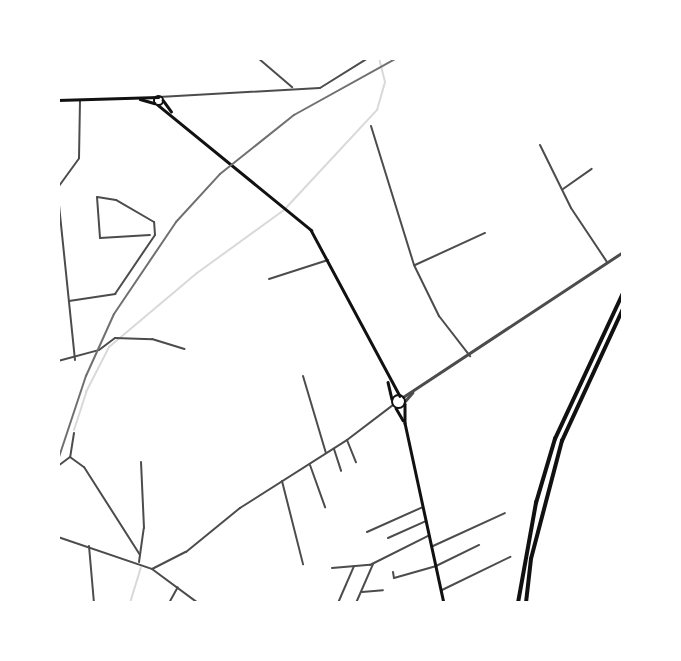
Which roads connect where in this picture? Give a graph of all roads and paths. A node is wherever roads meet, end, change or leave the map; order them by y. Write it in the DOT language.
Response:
graph roads {
  1 [pos="258,58"];
  2 [pos="368,58"];
  3 [pos="293,88"];
  4 [pos="172,94"];
  5 [pos="160,98"];
  6 [pos="134,99"];
  7 [pos="58,100"];
  8 [pos="80,101"];
  9 [pos="157,105"];
  10 [pos="167,106"];
  11 [pos="176,116"];
  12 [pos="371,126"];
  13 [pos="540,145"];
  14 [pos="592,169"];
  15 [pos="562,190"];
  16 [pos="58,196"];
  17 [pos="485,233"];
  18 [pos="150,235"];
  19 [pos="623,252"];
  20 [pos="328,260"];
  21 [pos="607,263"];
  22 [pos="414,265"];
  23 [pos="66,276"];
  24 [pos="58,277"];
  25 [pos="269,279"];
  26 [pos="623,293"];
  27 [pos="69,301"];
  28 [pos="623,309"];
  29 [pos="184,349"];
  30 [pos="470,356"];
  31 [pos="75,360"];
  32 [pos="58,361"];
  33 [pos="384,372"];
  34 [pos="303,376"];
  35 [pos="403,399"];
  36 [pos="392,400"];
  37 [pos="394,406"];
  38 [pos="405,423"];
  39 [pos="74,433"];
  40 [pos="347,440"];
  41 [pos="334,449"];
  42 [pos="326,454"];
  43 [pos="70,457"];
  44 [pos="142,461"];
  45 [pos="356,462"];
  46 [pos="310,464"];
  47 [pos="58,466"];
  48 [pos="341,471"];
  49 [pos="282,481"];
  50 [pos="325,507"];
  51 [pos="423,507"];
  52 [pos="505,513"];
  53 [pos="426,522"];
  54 [pos="367,532"];
  55 [pos="429,536"];
  56 [pos="58,537"];
  57 [pos="388,538"];
  58 [pos="479,545"];
  59 [pos="89,546"];
  60 [pos="431,546"];
  61 [pos="140,555"];
  62 [pos="510,557"];
  63 [pos="373,563"];
  64 [pos="139,564"];
  65 [pos="303,564"];
  66 [pos="164,565"];
  67 [pos="354,566"];
  68 [pos="436,566"];
  69 [pos="332,568"];
  70 [pos="152,569"];
  71 [pos="393,572"];
  72 [pos="159,573"];
  73 [pos="178,587"];
  74 [pos="383,590"];
  75 [pos="441,590"];
  76 [pos="361,592"];
  77 [pos="338,602"];
  78 [pos="94,603"];
  79 [pos="169,603"];
  80 [pos="198,603"];
  81 [pos="346,603"];
  82 [pos="356,603"];
  83 [pos="443,603"];
  84 [pos="518,603"];
  85 [pos="526,603"];
  1 -- 3 [label="street"];
  2 -- 3 [label="street"];
  3 -- 4 [label="street"];
  4 -- 5 [label="street"];
  4 -- 10 [label="street"];
  5 -- 6 [label="main road"];
  5 -- 9 [label="main road"];
  5 -- 9 [label="main road"];
  5 -- 10 [label="main road"];
  6 -- 8 [label="main road"];
  6 -- 9 [label="main road"];
  7 -- 8 [label="main road"];
  8 -- 16 [label="street"];
  9 -- 11 [label="main road"];
  10 -- 11 [label="main road"];
  11 -- 20 [label="main road"];
  12 -- 22 [label="street"];
  13 -- 15 [label="street"];
  14 -- 15 [label="street"];
  15 -- 21 [label="street"];
  16 -- 23 [label="street"];
  17 -- 22 [label="street"];
  18 -- 27 [label="street"];
  19 -- 21 [label="street"];
  20 -- 25 [label="street"];
  20 -- 33 [label="main road"];
  21 -- 30 [label="street"];
  22 -- 30 [label="street"];
  23 -- 24 [label="street"];
  23 -- 27 [label="street"];
  26 -- 84 [label="highway"];
  27 -- 31 [label="street"];
  28 -- 85 [label="highway"];
  29 -- 31 [label="street"];
  30 -- 35 [label="street"];
  31 -- 32 [label="street"];
  33 -- 35 [label="main road"];
  33 -- 36 [label="main road"];
  34 -- 42 [label="street"];
  35 -- 36 [label="main road"];
  35 -- 37 [label="main road"];
  35 -- 38 [label="main road"];
  36 -- 37 [label="main road"];
  37 -- 38 [label="main road"];
  37 -- 40 [label="street"];
  38 -- 51 [label="main road"];
  39 -- 43 [label="street"];
  40 -- 41 [label="street"];
  40 -- 45 [label="street"];
  41 -- 42 [label="street"];
  41 -- 48 [label="street"];
  42 -- 46 [label="street"];
  43 -- 47 [label="street"];
  43 -- 61 [label="street"];
  44 -- 61 [label="street"];
  46 -- 49 [label="street"];
  46 -- 50 [label="street"];
  49 -- 65 [label="street"];
  49 -- 66 [label="street"];
  51 -- 53 [label="main road"];
  51 -- 54 [label="street"];
  52 -- 60 [label="street"];
  53 -- 55 [label="main road"];
  53 -- 57 [label="street"];
  55 -- 60 [label="main road"];
  55 -- 63 [label="street"];
  56 -- 59 [label="street"];
  58 -- 68 [label="street"];
  59 -- 64 [label="street"];
  59 -- 78 [label="street"];
  60 -- 68 [label="main road"];
  61 -- 64 [label="street"];
  62 -- 75 [label="street"];
  63 -- 67 [label="street"];
  63 -- 76 [label="street"];
  64 -- 70 [label="street"];
  66 -- 70 [label="street"];
  66 -- 72 [label="street"];
  67 -- 69 [label="street"];
  67 -- 77 [label="street"];
  68 -- 71 [label="street"];
  68 -- 75 [label="main road"];
  70 -- 72 [label="street"];
  72 -- 73 [label="street"];
  73 -- 79 [label="street"];
  73 -- 80 [label="street"];
  74 -- 76 [label="street"];
  75 -- 83 [label="main road"];
  76 -- 82 [label="street"];
  77 -- 81 [label="street"];
}
